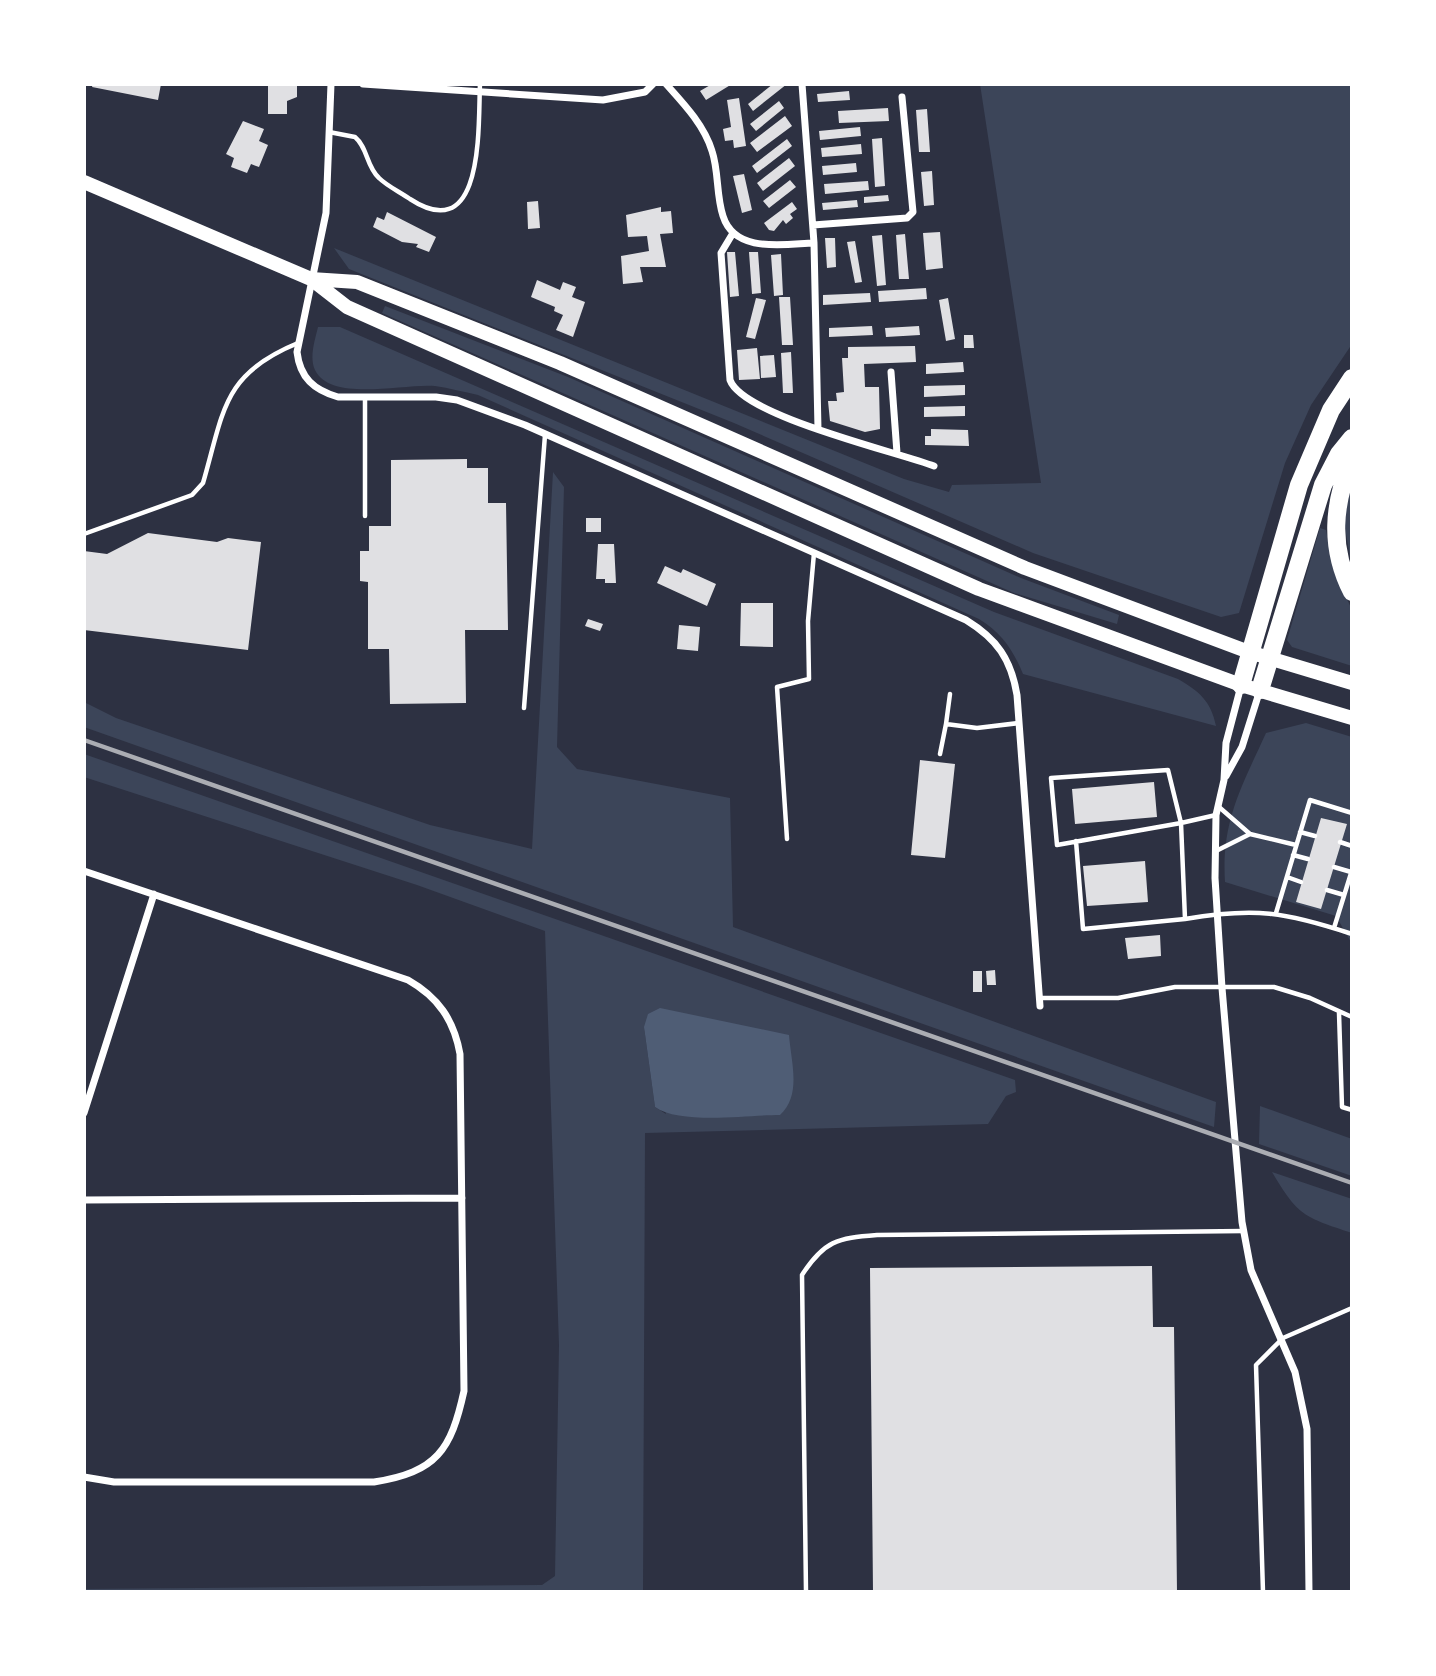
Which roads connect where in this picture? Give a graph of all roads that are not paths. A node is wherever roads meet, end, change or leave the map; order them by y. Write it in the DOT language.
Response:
graph roads {
  1 [pos="331,84"];
  2 [pos="363,84"];
  3 [pos="653,84"];
  4 [pos="666,84"];
  5 [pos="802,84"];
  6 [pos="480,88"];
  7 [pos="902,97"];
  8 [pos="330,132"];
  9 [pos="84,183"];
  10 [pos="813,225"];
  11 [pos="733,233"];
  12 [pos="814,243"];
  13 [pos="311,279"];
  14 [pos="299,342"];
  15 [pos="891,372"];
  16 [pos="1352,378"];
  17 [pos="365,398"];
  18 [pos="818,429"];
  19 [pos="545,434"];
  20 [pos="1352,438"];
  21 [pos="897,453"];
  22 [pos="1352,458"];
  23 [pos="934,466"];
  24 [pos="365,516"];
  25 [pos="84,534"];
  26 [pos="814,553"];
  27 [pos="1352,592"];
  28 [pos="1249,652"];
  29 [pos="1269,657"];
  30 [pos="1352,683"];
  31 [pos="1241,685"];
  32 [pos="1261,690"];
  33 [pos="950,694"];
  34 [pos="524,708"];
  35 [pos="1352,718"];
  36 [pos="1019,723"];
  37 [pos="946,724"];
  38 [pos="940,754"];
  39 [pos="1224,780"];
  40 [pos="1218,806"];
  41 [pos="1352,813"];
  42 [pos="1216,815"];
  43 [pos="1181,823"];
  44 [pos="1300,832"];
  45 [pos="1250,834"];
  46 [pos="1315,836"];
  47 [pos="786,839"];
  48 [pos="1076,841"];
  49 [pos="1340,842"];
  50 [pos="1296,845"];
  51 [pos="1352,846"];
  52 [pos="1215,852"];
  53 [pos="1293,855"];
  54 [pos="1308,859"];
  55 [pos="1334,867"];
  56 [pos="84,871"];
  57 [pos="1352,871"];
  58 [pos="1287,877"];
  59 [pos="1301,882"];
  60 [pos="1326,890"];
  61 [pos="154,894"];
  62 [pos="1344,895"];
  63 [pos="1276,913"];
  64 [pos="1217,914"];
  65 [pos="1185,919"];
  66 [pos="1334,928"];
  67 [pos="1352,933"];
  68 [pos="1222,988"];
  69 [pos="1040,1002"];
  70 [pos="1339,1013"];
  71 [pos="1352,1017"];
  72 [pos="1352,1110"];
  73 [pos="84,1113"];
  74 [pos="462,1198"];
  75 [pos="84,1200"];
  76 [pos="1244,1231"];
  77 [pos="1352,1308"];
  78 [pos="1283,1338"];
  79 [pos="84,1477"];
  80 [pos="806,1592"];
  81 [pos="1263,1592"];
  82 [pos="1309,1592"];
  1 -- 8 [label="street"];
  2 -- 6 [label="street"];
  3 -- 6 [label="street"];
  4 -- 11 [label="street"];
  5 -- 10 [label="street"];
  6 -- 8 [label="lane"];
  7 -- 10 [label="street"];
  8 -- 13 [label="street"];
  9 -- 13 [label="main road"];
  10 -- 12 [label="street"];
  11 -- 12 [label="street"];
  11 -- 18 [label="street"];
  12 -- 18 [label="street"];
  13 -- 14 [label="street"];
  13 -- 28 [label="main road"];
  13 -- 31 [label="main road"];
  14 -- 17 [label="street"];
  14 -- 25 [label="lane"];
  15 -- 21 [label="street"];
  16 -- 28 [label="highway"];
  17 -- 19 [label="street"];
  17 -- 24 [label="lane"];
  18 -- 21 [label="street"];
  19 -- 26 [label="street"];
  19 -- 34 [label="lane"];
  20 -- 29 [label="highway"];
  21 -- 23 [label="street"];
  22 -- 27 [label="highway"];
  26 -- 36 [label="street"];
  26 -- 47 [label="lane"];
  28 -- 29 [label="main road"];
  28 -- 31 [label="highway"];
  29 -- 30 [label="main road"];
  29 -- 32 [label="highway"];
  31 -- 32 [label="main road"];
  31 -- 39 [label="street"];
  32 -- 35 [label="main road"];
  32 -- 39 [label="street"];
  33 -- 37 [label="lane"];
  36 -- 37 [label="lane"];
  36 -- 69 [label="street"];
  37 -- 38 [label="lane"];
  39 -- 40 [label="street"];
  40 -- 42 [label="street"];
  40 -- 45 [label="lane"];
  41 -- 44 [label="lane"];
  42 -- 43 [label="lane"];
  42 -- 52 [label="street"];
  43 -- 48 [label="lane"];
  43 -- 48 [label="lane"];
  43 -- 65 [label="lane"];
  44 -- 46 [label="lane"];
  44 -- 50 [label="lane"];
  45 -- 50 [label="lane"];
  45 -- 52 [label="lane"];
  48 -- 65 [label="lane"];
  49 -- 51 [label="lane"];
  50 -- 53 [label="lane"];
  52 -- 64 [label="street"];
  53 -- 54 [label="lane"];
  53 -- 58 [label="lane"];
  55 -- 57 [label="lane"];
  56 -- 61 [label="street"];
  57 -- 62 [label="lane"];
  58 -- 59 [label="lane"];
  58 -- 63 [label="lane"];
  60 -- 62 [label="lane"];
  61 -- 73 [label="street"];
  61 -- 74 [label="street"];
  62 -- 66 [label="lane"];
  63 -- 64 [label="lane"];
  63 -- 66 [label="lane"];
  64 -- 65 [label="lane"];
  64 -- 68 [label="street"];
  66 -- 67 [label="lane"];
  68 -- 69 [label="lane"];
  68 -- 70 [label="lane"];
  68 -- 76 [label="street"];
  70 -- 71 [label="lane"];
  70 -- 72 [label="lane"];
  74 -- 75 [label="street"];
  74 -- 79 [label="street"];
  76 -- 78 [label="street"];
  76 -- 80 [label="lane"];
  77 -- 78 [label="lane"];
  78 -- 81 [label="lane"];
  78 -- 82 [label="street"];
}
